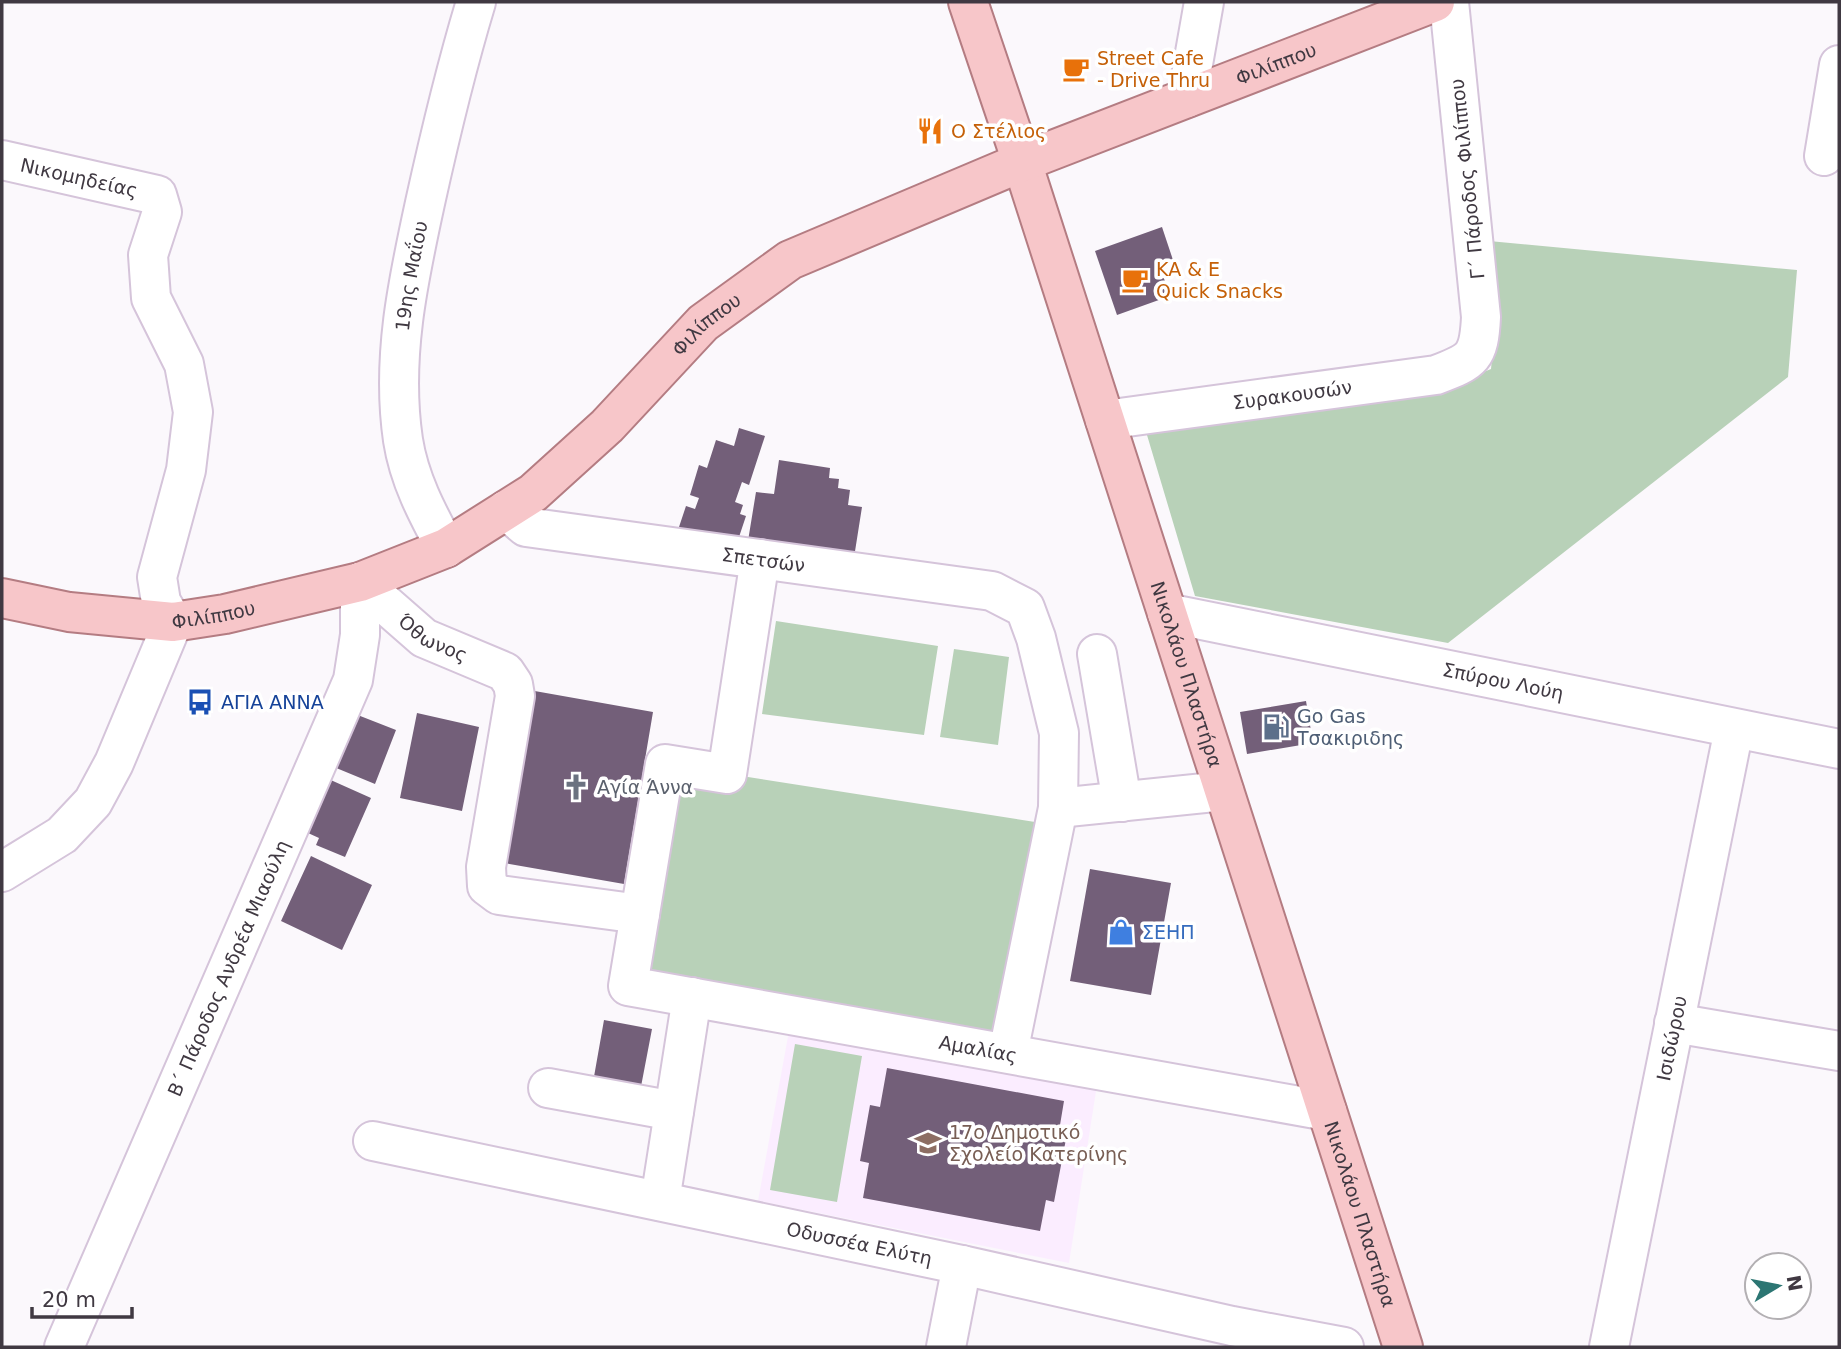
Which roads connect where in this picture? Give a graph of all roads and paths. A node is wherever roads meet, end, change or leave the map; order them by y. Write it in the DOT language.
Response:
graph roads {
  1 [pos="476,2"];
  2 [pos="968,2"];
  3 [pos="1204,2"];
  4 [pos="1434,2"];
  5 [pos="1449,2"];
  6 [pos="1839,65"];
  7 [pos="1187,98"];
  8 [pos="1824,156"];
  9 [pos="2,160"];
  10 [pos="1022,162"];
  11 [pos="1474,356"];
  12 [pos="1105,420"];
  13 [pos="506,510"];
  14 [pos="446,548"];
  15 [pos="760,559"];
  16 [pos="359,583"];
  17 [pos="2,598"];
  18 [pos="1167,613"];
  19 [pos="173,622"];
  20 [pos="1097,654"];
  21 [pos="1734,729"];
  22 [pos="1839,749"];
  23 [pos="1224,791"];
  24 [pos="1122,802"];
  25 [pos="1058,808"];
  26 [pos="2,872"];
  27 [pos="640,914"];
  28 [pos="692,997"];
  29 [pos="1674,1023"];
  30 [pos="1839,1051"];
  31 [pos="1008,1053"];
  32 [pos="548,1088"];
  33 [pos="674,1111"];
  34 [pos="1327,1111"];
  35 [pos="373,1141"];
  36 [pos="660,1201"];
  37 [pos="962,1265"];
  38 [pos="1231,1337"];
  39 [pos="64,1347"];
  40 [pos="946,1347"];
  41 [pos="1344,1347"];
  42 [pos="1403,1347"];
  43 [pos="1609,1347"];
  1 -- 14 [label="street, 19ης Μαΐου"];
  2 -- 10 [label="main road, Νικολάου Πλαστήρα"];
  3 -- 7 [label="street"];
  4 -- 7 [label="main road, Φιλίππου"];
  5 -- 11 [label="street, Γ΄ Πάροδος Φιλίππου"];
  6 -- 8 [label="street"];
  7 -- 10 [label="main road, Φιλίππου"];
  9 -- 19 [label="street, Νικομηδείας"];
  10 -- 12 [label="main road, Νικολάου Πλαστήρα"];
  10 -- 13 [label="main road, Φιλίππου"];
  11 -- 12 [label="street, Συρακουσών"];
  12 -- 18 [label="main road, Νικολάου Πλαστήρα"];
  13 -- 14 [label="main road, Φιλίππου"];
  13 -- 15 [label="street, Σπετσών"];
  14 -- 16 [label="main road, Φιλίππου"];
  15 -- 25 [label="street, Σπετσών"];
  15 -- 27 [label="street"];
  16 -- 19 [label="main road, Φιλίππου"];
  16 -- 27 [label="street, Όθωνος"];
  16 -- 39 [label="street, Β΄ Πάροδος Ανδρέα Μιαούλη"];
  17 -- 19 [label="main road, Φιλίππου"];
  18 -- 21 [label="street, Σπύρου Λούη"];
  18 -- 23 [label="main road, Νικολάου Πλαστήρα"];
  19 -- 26 [label="street"];
  20 -- 24 [label="street"];
  21 -- 22 [label="street, Σπύρου Λούη"];
  21 -- 29 [label="street, Ισιδώρου"];
  23 -- 24 [label="street"];
  23 -- 34 [label="main road, Νικολάου Πλαστήρα"];
  24 -- 25 [label="street"];
  25 -- 31 [label="street"];
  27 -- 28 [label="street, Αμαλίας"];
  28 -- 31 [label="street, Αμαλίας"];
  28 -- 33 [label="street"];
  29 -- 30 [label="street"];
  29 -- 43 [label="street, Ισιδώρου"];
  31 -- 34 [label="street, Αμαλίας"];
  32 -- 33 [label="street"];
  33 -- 36 [label="street"];
  34 -- 42 [label="main road, Νικολάου Πλαστήρα"];
  35 -- 36 [label="street, Οδυσσέα Ελύτη"];
  36 -- 37 [label="street, Οδυσσέα Ελύτη"];
  37 -- 38 [label="street, Οδυσσέα Ελύτη"];
  37 -- 40 [label="street"];
  38 -- 41 [label="street, Οδυσσέα Ελύτη"];
}
